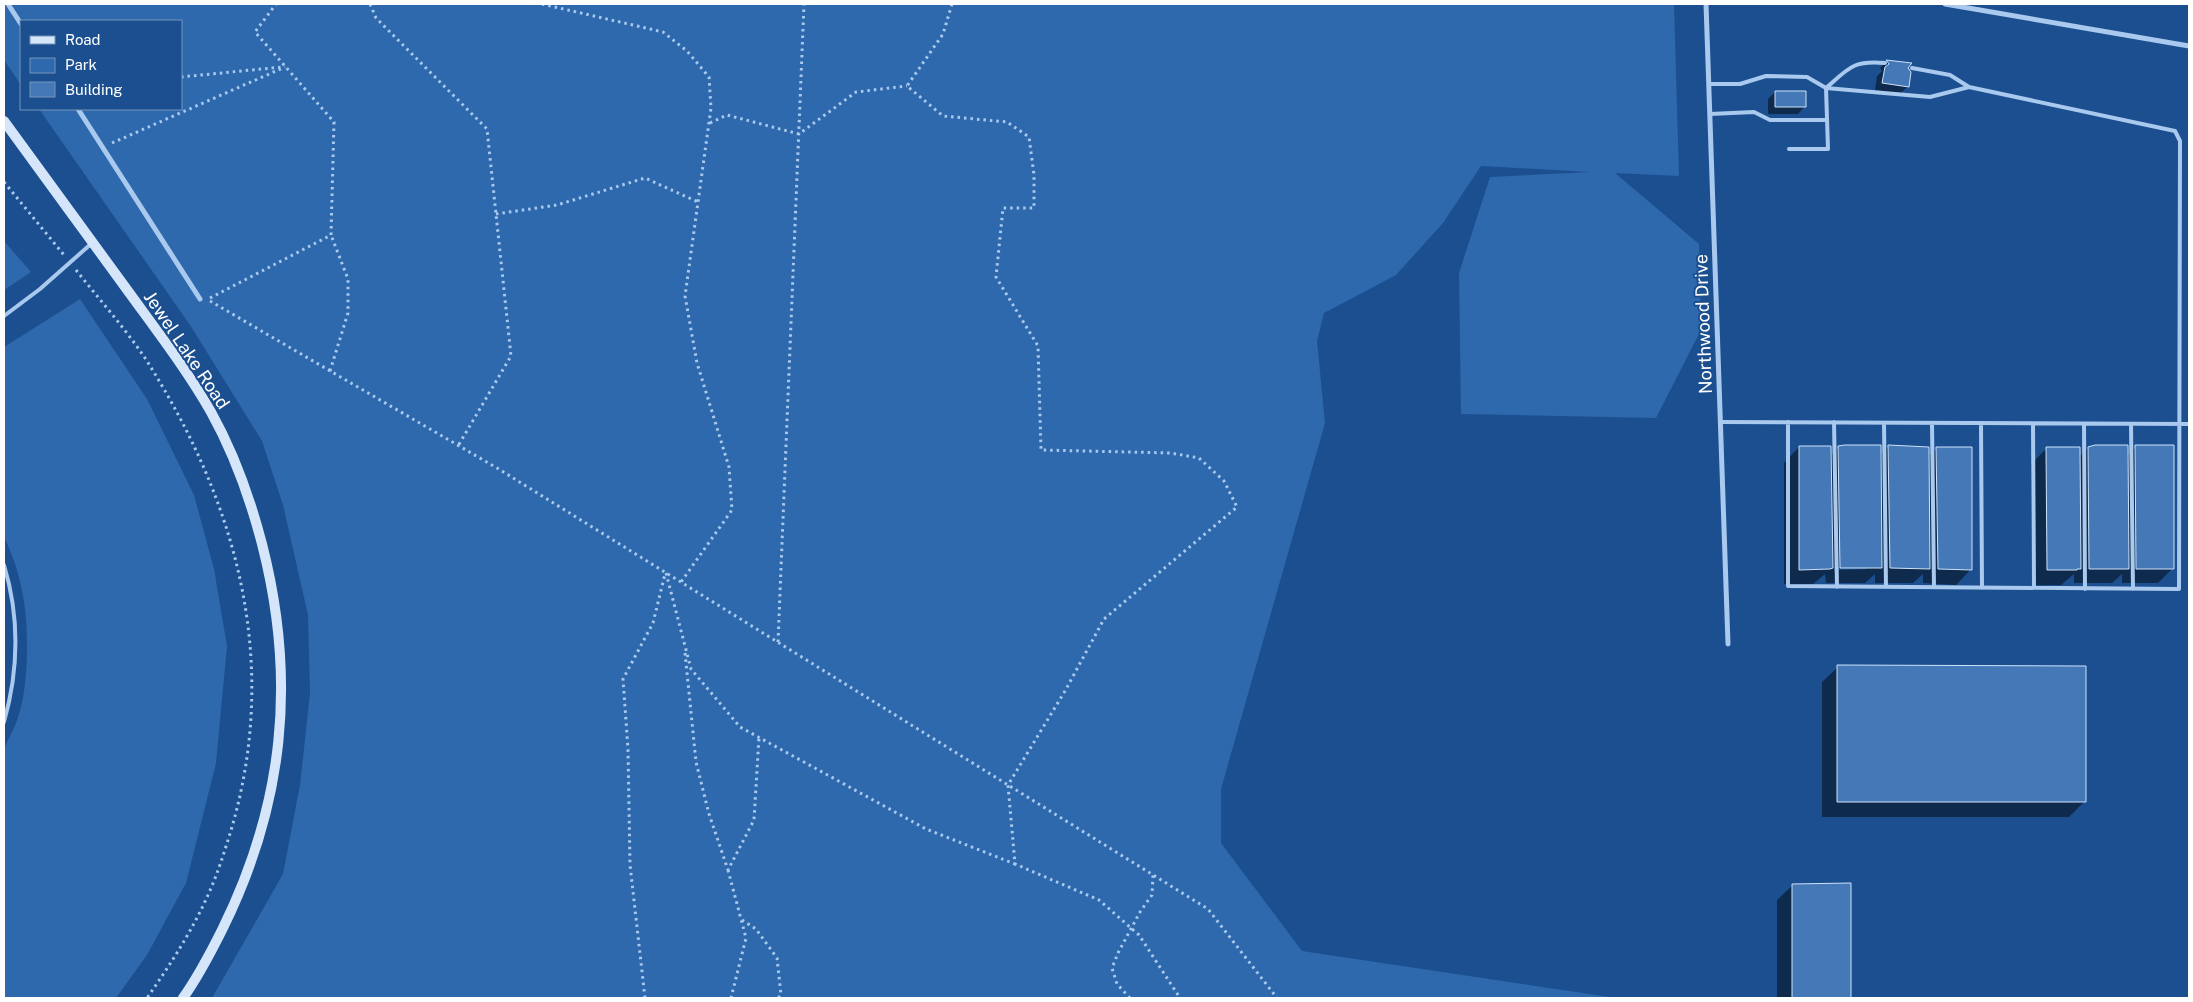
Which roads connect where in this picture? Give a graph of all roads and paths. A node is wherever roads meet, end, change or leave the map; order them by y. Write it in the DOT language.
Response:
graph roads {
  1 [pos="8,4"];
  2 [pos="276,4"];
  3 [pos="370,4"];
  4 [pos="542,4"];
  5 [pos="804,4"];
  6 [pos="952,4"];
  7 [pos="1706,4"];
  8 [pos="1945,4"];
  9 [pos="20,22"];
  10 [pos="2189,46"];
  11 [pos="1885,63"];
  12 [pos="285,67"];
  13 [pos="1912,68"];
  14 [pos="182,77"];
  15 [pos="1709,84"];
  16 [pos="907,86"];
  17 [pos="1969,87"];
  18 [pos="1826,88"];
  19 [pos="79,110"];
  20 [pos="1710,114"];
  21 [pos="1827,120"];
  22 [pos="4,121"];
  23 [pos="709,123"];
  24 [pos="799,134"];
  25 [pos="103,148"];
  26 [pos="1789,149"];
  27 [pos="4,182"];
  28 [pos="698,202"];
  29 [pos="496,214"];
  30 [pos="331,236"];
  31 [pos="93,243"];
  32 [pos="70,263"];
  33 [pos="200,298"];
  34 [pos="4,316"];
  35 [pos="330,371"];
  36 [pos="1720,422"];
  37 [pos="1788,422"];
  38 [pos="1834,422"];
  39 [pos="1884,423"];
  40 [pos="1932,423"];
  41 [pos="1981,423"];
  42 [pos="2033,424"];
  43 [pos="2084,424"];
  44 [pos="2132,424"];
  45 [pos="2181,424"];
  46 [pos="2189,424"];
  47 [pos="458,446"];
  48 [pos="4,565"];
  49 [pos="666,573"];
  50 [pos="681,582"];
  51 [pos="1837,587"];
  52 [pos="1886,587"];
  53 [pos="1934,588"];
  54 [pos="1982,588"];
  55 [pos="2034,588"];
  56 [pos="2085,589"];
  57 [pos="2133,589"];
  58 [pos="684,642"];
  59 [pos="778,642"];
  60 [pos="1728,644"];
  61 [pos="4,722"];
  62 [pos="759,738"];
  63 [pos="1008,785"];
  64 [pos="1015,864"];
  65 [pos="728,870"];
  66 [pos="1153,874"];
  67 [pos="741,920"];
  68 [pos="1132,928"];
  69 [pos="147,998"];
  70 [pos="183,998"];
  71 [pos="645,998"];
  72 [pos="731,998"];
  73 [pos="778,998"];
  74 [pos="1130,998"];
  75 [pos="1180,998"];
  76 [pos="1276,998"];
  1 -- 9 [label="street"];
  2 -- 12 [label="path"];
  3 -- 29 [label="path"];
  4 -- 23 [label="path"];
  5 -- 24 [label="path"];
  6 -- 16 [label="path"];
  7 -- 15 [label="street, Northwood Drive"];
  8 -- 10 [label="street"];
  11 -- 18 [label="lane"];
  12 -- 14 [label="path"];
  12 -- 25 [label="path"];
  12 -- 30 [label="path"];
  13 -- 17 [label="lane"];
  15 -- 18 [label="lane"];
  15 -- 20 [label="street, Northwood Drive"];
  16 -- 24 [label="path"];
  16 -- 63 [label="path"];
  17 -- 18 [label="lane"];
  17 -- 45 [label="lane"];
  18 -- 21 [label="lane"];
  19 -- 25 [label="street"];
  20 -- 21 [label="lane"];
  20 -- 36 [label="street, Northwood Drive"];
  21 -- 26 [label="lane"];
  22 -- 31 [label="main road, Jewel Lake Road"];
  23 -- 24 [label="path"];
  23 -- 28 [label="path"];
  24 -- 59 [label="path"];
  25 -- 33 [label="street"];
  27 -- 32 [label="path"];
  28 -- 29 [label="path"];
  28 -- 50 [label="path"];
  29 -- 47 [label="path"];
  30 -- 35 [label="path"];
  30 -- 35 [label="path"];
  31 -- 32 [label="lane"];
  31 -- 70 [label="main road, Jewel Lake Road"];
  32 -- 34 [label="lane"];
  32 -- 69 [label="path"];
  35 -- 47 [label="path"];
  36 -- 37 [label="lane"];
  36 -- 60 [label="street, Northwood Drive"];
  37 -- 38 [label="lane"];
  37 -- 51 [label="lane"];
  38 -- 39 [label="lane"];
  38 -- 51 [label="lane"];
  39 -- 40 [label="lane"];
  39 -- 52 [label="lane"];
  40 -- 41 [label="lane"];
  40 -- 53 [label="lane"];
  41 -- 42 [label="lane"];
  41 -- 54 [label="lane"];
  42 -- 43 [label="lane"];
  42 -- 55 [label="lane"];
  43 -- 44 [label="lane"];
  43 -- 56 [label="lane"];
  44 -- 45 [label="lane"];
  44 -- 57 [label="lane"];
  45 -- 46 [label="lane"];
  45 -- 57 [label="lane"];
  47 -- 49 [label="path"];
  48 -- 61 [label="lane"];
  49 -- 50 [label="path"];
  49 -- 58 [label="path"];
  49 -- 71 [label="path"];
  50 -- 59 [label="path"];
  51 -- 52 [label="lane"];
  52 -- 53 [label="lane"];
  53 -- 54 [label="lane"];
  54 -- 55 [label="lane"];
  55 -- 56 [label="lane"];
  56 -- 57 [label="lane"];
  58 -- 62 [label="path"];
  58 -- 65 [label="path"];
  59 -- 63 [label="path"];
  62 -- 64 [label="path"];
  62 -- 65 [label="path"];
  63 -- 64 [label="path"];
  63 -- 66 [label="path"];
  64 -- 68 [label="path"];
  65 -- 67 [label="path"];
  66 -- 68 [label="path"];
  66 -- 76 [label="path"];
  67 -- 72 [label="path"];
  67 -- 73 [label="path"];
  68 -- 74 [label="path"];
  68 -- 75 [label="path"];
}
